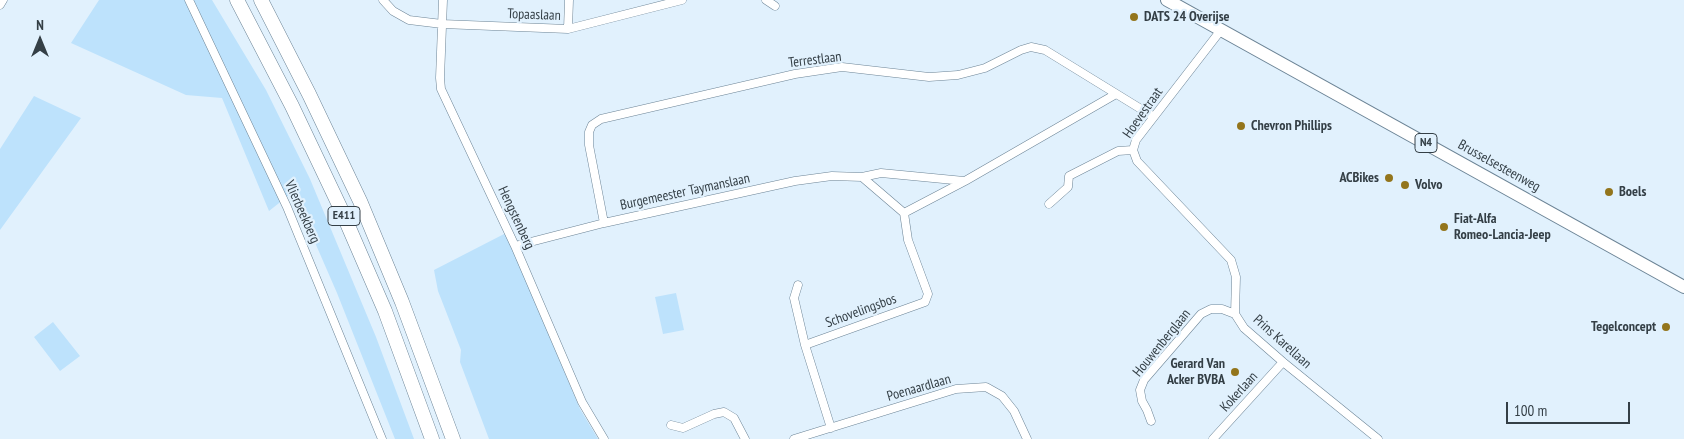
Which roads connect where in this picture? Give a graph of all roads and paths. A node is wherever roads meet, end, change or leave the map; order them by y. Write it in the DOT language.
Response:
graph roads {
  1 [pos="3,0"];
  2 [pos="189,0"];
  3 [pos="237,0"];
  4 [pos="261,0"];
  5 [pos="383,0"];
  6 [pos="443,0"];
  7 [pos="569,0"];
  8 [pos="682,0"];
  9 [pos="766,0"];
  10 [pos="1166,0"];
  11 [pos="0,5"];
  12 [pos="775,6"];
  13 [pos="442,24"];
  14 [pos="568,29"];
  15 [pos="1221,30"];
  16 [pos="1116,94"];
  17 [pos="1154,117"];
  18 [pos="1133,150"];
  19 [pos="862,177"];
  20 [pos="965,181"];
  21 [pos="1049,204"];
  22 [pos="904,213"];
  23 [pos="604,223"];
  24 [pos="515,246"];
  25 [pos="798,285"];
  26 [pos="1684,287"];
  27 [pos="1235,314"];
  28 [pos="805,344"];
  29 [pos="1283,362"];
  30 [pos="1151,420"];
  31 [pos="672,425"];
  32 [pos="831,428"];
  33 [pos="382,439"];
  34 [pos="432,439"];
  35 [pos="454,439"];
  36 [pos="604,439"];
  37 [pos="745,439"];
  38 [pos="794,439"];
  39 [pos="1026,439"];
  40 [pos="1213,439"];
  41 [pos="1378,439"];
  1 -- 11 [label="street"];
  2 -- 33 [label="street, Vlierbeekberg"];
  3 -- 34 [label="highway, E411"];
  4 -- 35 [label="highway, E411"];
  5 -- 13 [label="street, Topaaslaan"];
  6 -- 13 [label="street, Hengstenberg"];
  7 -- 14 [label="street"];
  8 -- 14 [label="street, Topaaslaan"];
  9 -- 12 [label="street"];
  10 -- 15 [label="main road, Brusselsesteenweg / N4"];
  13 -- 14 [label="street, Topaaslaan"];
  13 -- 24 [label="street, Hengstenberg"];
  15 -- 17 [label="street, Hoevestraat"];
  15 -- 26 [label="main road, Brusselsesteenweg / N4"];
  16 -- 17 [label="street, Terrestlaan"];
  16 -- 20 [label="street"];
  16 -- 23 [label="street, Terrestlaan"];
  17 -- 18 [label="street, Hoevestraat"];
  18 -- 21 [label="street, Hoevestraat"];
  18 -- 27 [label="street, Prins Karellaan"];
  19 -- 20 [label="street, Burgemeester Taymanslaan"];
  19 -- 22 [label="street"];
  19 -- 23 [label="street, Burgemeester Taymanslaan"];
  20 -- 22 [label="street"];
  22 -- 28 [label="street, Schovelingsbos"];
  23 -- 24 [label="street, Burgemeester Taymanslaan"];
  24 -- 36 [label="street, Hengstenberg"];
  25 -- 28 [label="street"];
  27 -- 29 [label="street, Prins Karellaan"];
  27 -- 30 [label="street, Houwenberglaan"];
  28 -- 32 [label="street"];
  29 -- 40 [label="street, Kokerlaan"];
  29 -- 41 [label="street, Prins Karellaan"];
  31 -- 37 [label="street"];
  32 -- 38 [label="street, Poenaardlaan"];
  32 -- 39 [label="street, Poenaardlaan"];
}
